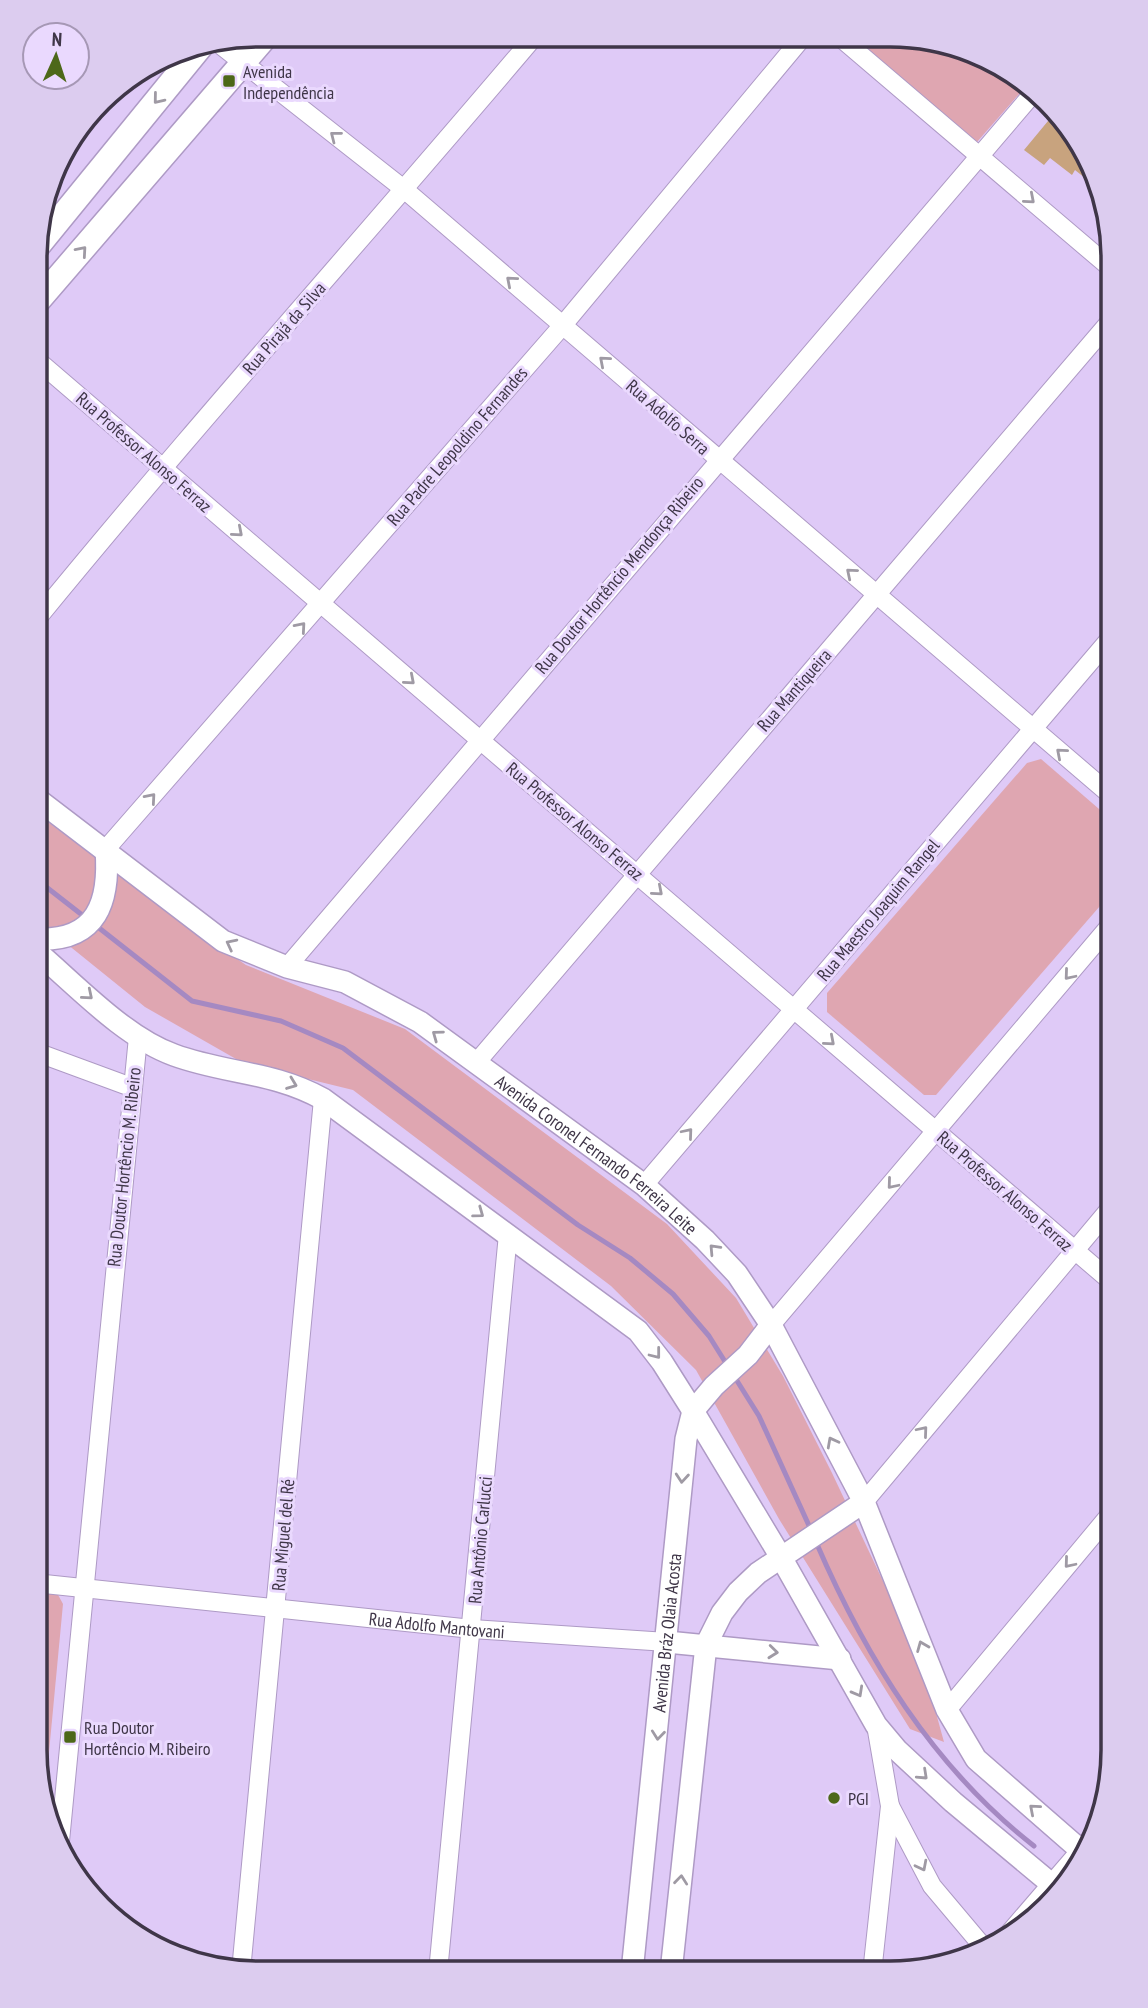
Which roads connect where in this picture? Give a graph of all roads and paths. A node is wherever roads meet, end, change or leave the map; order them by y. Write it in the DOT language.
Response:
graph roads {
  1 [pos="794,47"];
  2 [pos="851,47"];
  3 [pos="257,48"];
  4 [pos="525,48"];
  5 [pos="226,50"];
  6 [pos="191,58"];
  7 [pos="243,65"];
  8 [pos="1028,99"];
  9 [pos="978,155"];
  10 [pos="405,190"];
  11 [pos="49,233"];
  12 [pos="1101,260"];
  13 [pos="47,290"];
  14 [pos="563,325"];
  15 [pos="1101,332"];
  16 [pos="47,369"];
  17 [pos="718,460"];
  18 [pos="162,467"];
  19 [pos="875,594"];
  20 [pos="321,603"];
  21 [pos="47,607"];
  22 [pos="1101,649"];
  23 [pos="1032,728"];
  24 [pos="479,740"];
  25 [pos="1101,786"];
  26 [pos="47,806"];
  27 [pos="106,849"];
  28 [pos="637,873"];
  29 [pos="1101,937"];
  30 [pos="47,938"];
  31 [pos="47,960"];
  32 [pos="287,967"];
  33 [pos="793,1009"];
  34 [pos="138,1037"];
  35 [pos="47,1056"];
  36 [pos="476,1062"];
  37 [pos="131,1087"];
  38 [pos="323,1099"];
  39 [pos="936,1132"];
  40 [pos="644,1185"];
  41 [pos="1100,1220"];
  42 [pos="508,1234"];
  43 [pos="1074,1250"];
  44 [pos="1100,1272"];
  45 [pos="771,1325"];
  46 [pos="693,1411"];
  47 [pos="864,1502"];
  48 [pos="1100,1526"];
  49 [pos="782,1559"];
  50 [pos="47,1584"];
  51 [pos="84,1587"];
  52 [pos="276,1608"];
  53 [pos="472,1629"];
  54 [pos="667,1642"];
  55 [pos="706,1646"];
  56 [pos="840,1659"];
  57 [pos="947,1710"];
  58 [pos="876,1725"];
  59 [pos="890,1806"];
  60 [pos="62,1826"];
  61 [pos="1077,1847"];
  62 [pos="1052,1884"];
  63 [pos="638,1917"];
  64 [pos="675,1933"];
  65 [pos="978,1941"];
  66 [pos="242,1960"];
  67 [pos="439,1961"];
  68 [pos="633,1961"];
  69 [pos="672,1961"];
  70 [pos="873,1961"];
  1 -- 14 [label="street, Rua Padre Leopoldino Fernandes"];
  2 -- 9 [label="street"];
  3 -- 7 [label="main road"];
  4 -- 10 [label="street, Rua Pirajá da Silva"];
  5 -- 7 [label="street, Rua Adolfo Serra"];
  6 -- 11 [label="main road, one-way"];
  10 -- 7 [label="street, Rua Adolfo Serra, one-way"];
  13 -- 7 [label="main road, one-way"];
  8 -- 9 [label="street, Rua Doutor Hortêncio Mendonça Ribeiro"];
  9 -- 12 [label="street, one-way"];
  9 -- 17 [label="street, Rua Doutor Hortêncio Mendonça Ribeiro"];
  14 -- 10 [label="street, Rua Adolfo Serra, one-way"];
  10 -- 18 [label="street, Rua Pirajá da Silva"];
  17 -- 14 [label="street, Rua Adolfo Serra, one-way"];
  14 -- 20 [label="street, Rua Padre Leopoldino Fernandes"];
  15 -- 19 [label="street, Rua Mantiqueira"];
  16 -- 18 [label="street, Rua Professor Alonso Ferraz"];
  19 -- 17 [label="street, Rua Adolfo Serra, one-way"];
  17 -- 24 [label="street, Rua Doutor Hortêncio Mendonça Ribeiro"];
  18 -- 20 [label="street, Rua Professor Alonso Ferraz, one-way"];
  18 -- 21 [label="street, Rua Pirajá da Silva"];
  19 -- 23 [label="street, Rua Adolfo Serra"];
  19 -- 28 [label="street, Rua Mantiqueira"];
  20 -- 24 [label="street, Rua Professor Alonso Ferraz, one-way"];
  27 -- 20 [label="street, Rua Padre Leopoldino Fernandes, one-way"];
  22 -- 23 [label="street, Rua Maestro Joaquim Rangel"];
  25 -- 23 [label="street, Rua Adolfo Serra, one-way"];
  23 -- 33 [label="street, Rua Maestro Joaquim Rangel"];
  24 -- 28 [label="street, Rua Professor Alonso Ferraz"];
  24 -- 32 [label="street, Rua Doutor Hortêncio Mendonça Ribeiro"];
  26 -- 27 [label="street, Avenida Coronel Fernando Ferreira Leite"];
  27 -- 30 [label="street"];
  32 -- 27 [label="street, Avenida Coronel Fernando Ferreira Leite, one-way"];
  28 -- 33 [label="street, Rua Professor Alonso Ferraz, one-way"];
  28 -- 36 [label="street, Rua Mantiqueira"];
  29 -- 39 [label="street, one-way"];
  31 -- 34 [label="street, one-way"];
  36 -- 32 [label="street, Avenida Coronel Fernando Ferreira Leite, one-way"];
  33 -- 39 [label="street, Rua Professor Alonso Ferraz, one-way"];
  40 -- 33 [label="street, Rua Maestro Joaquim Rangel, one-way"];
  34 -- 37 [label="street, Rua Doutor Hortêncio M. Ribeiro"];
  34 -- 38 [label="street, one-way"];
  35 -- 37 [label="street"];
  36 -- 40 [label="street, Avenida Coronel Fernando Ferreira Leite"];
  37 -- 51 [label="street, Rua Doutor Hortêncio M. Ribeiro"];
  38 -- 42 [label="street, one-way"];
  38 -- 52 [label="street, Rua Miguel del Ré"];
  39 -- 43 [label="street, Rua Professor Alonso Ferraz"];
  39 -- 45 [label="street, one-way"];
  45 -- 40 [label="street, Avenida Coronel Fernando Ferreira Leite, one-way"];
  41 -- 43 [label="street"];
  42 -- 46 [label="street, one-way"];
  42 -- 53 [label="street, Rua Antônio Carlucci"];
  43 -- 44 [label="street, Rua Professor Alonso Ferraz"];
  47 -- 43 [label="street, one-way"];
  45 -- 46 [label="street, Avenida Bráz Olaia Acosta"];
  47 -- 45 [label="street, Avenida Coronel Fernando Ferreira Leite, one-way"];
  46 -- 49 [label="street"];
  46 -- 54 [label="street, Avenida Bráz Olaia Acosta, one-way"];
  47 -- 49 [label="street"];
  57 -- 47 [label="street, Avenida Coronel Fernando Ferreira Leite, one-way"];
  48 -- 57 [label="street, one-way"];
  49 -- 55 [label="street"];
  49 -- 56 [label="street"];
  50 -- 51 [label="street, Rua Adolfo Mantovani"];
  51 -- 52 [label="street, Rua Adolfo Mantovani"];
  51 -- 60 [label="street, Rua Doutor Hortêncio M. Ribeiro"];
  52 -- 53 [label="street, Rua Adolfo Mantovani"];
  52 -- 66 [label="street, Rua Miguel del Ré"];
  53 -- 54 [label="street, Rua Adolfo Mantovani"];
  53 -- 67 [label="street, Rua Antônio Carlucci"];
  54 -- 55 [label="street, Rua Adolfo Mantovani"];
  54 -- 63 [label="street, Avenida Bráz Olaia Acosta, one-way"];
  55 -- 56 [label="street, Rua Adolfo Mantovani, one-way"];
  64 -- 55 [label="street, one-way"];
  56 -- 58 [label="street, one-way"];
  61 -- 57 [label="street, Avenida Coronel Fernando Ferreira Leite, one-way"];
  58 -- 59 [label="street"];
  58 -- 62 [label="street, one-way"];
  59 -- 65 [label="street, one-way"];
  59 -- 70 [label="street"];
  63 -- 64 [label="street"];
  63 -- 68 [label="street, Avenida Bráz Olaia Acosta"];
  64 -- 69 [label="street"];
}
